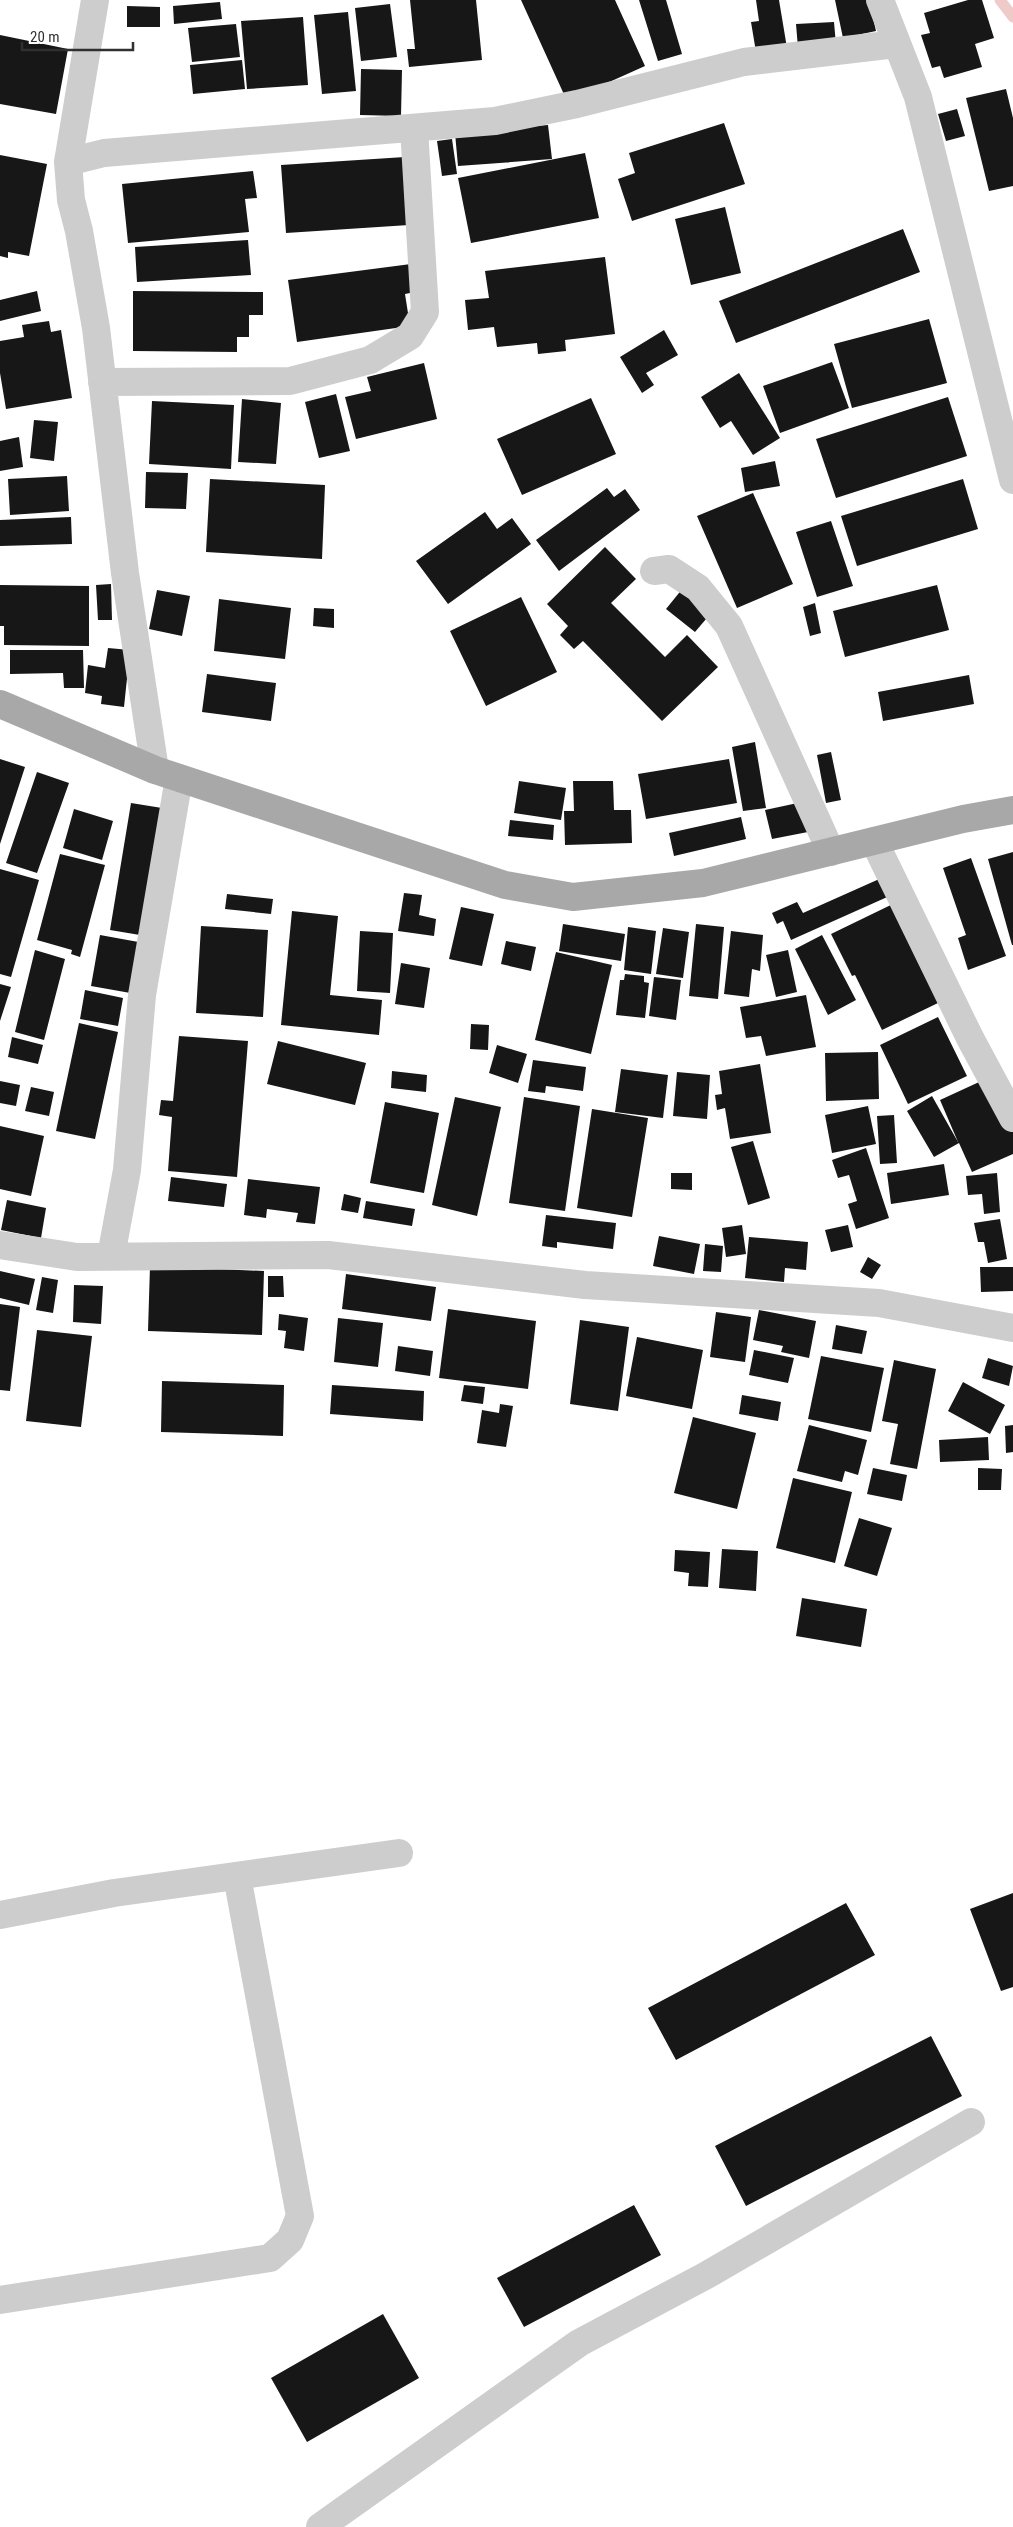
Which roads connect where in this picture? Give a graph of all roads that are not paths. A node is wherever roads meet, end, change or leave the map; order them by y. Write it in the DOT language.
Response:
graph roads {
  1 [pos="95,0"];
  2 [pos="880,0"];
  3 [pos="896,44"];
  4 [pos="414,128"];
  5 [pos="68,162"];
  6 [pos="102,382"];
  7 [pos="1013,480"];
  8 [pos="654,571"];
  9 [pos="0,704"];
  10 [pos="167,774"];
  11 [pos="1013,810"];
  12 [pos="874,841"];
  13 [pos="831,852"];
  14 [pos="1013,1118"];
  15 [pos="0,1245"];
  16 [pos="111,1256"];
  17 [pos="1013,1328"];
  18 [pos="399,1853"];
  19 [pos="237,1876"];
  20 [pos="0,1915"];
  21 [pos="971,2122"];
  22 [pos="0,2300"];
  23 [pos="320,2527"];
  1 -- 5 [label="street"];
  2 -- 3 [label="street"];
  3 -- 4 [label="street"];
  3 -- 7 [label="street"];
  4 -- 5 [label="street"];
  4 -- 6 [label="street"];
  5 -- 6 [label="street"];
  6 -- 10 [label="street"];
  8 -- 13 [label="street"];
  9 -- 10 [label="main road"];
  10 -- 13 [label="main road"];
  10 -- 16 [label="street"];
  11 -- 12 [label="main road"];
  12 -- 13 [label="main road"];
  12 -- 14 [label="street"];
  15 -- 16 [label="street"];
  16 -- 17 [label="street"];
  18 -- 19 [label="street"];
  19 -- 20 [label="street"];
  19 -- 22 [label="street"];
  21 -- 23 [label="street"];
}
